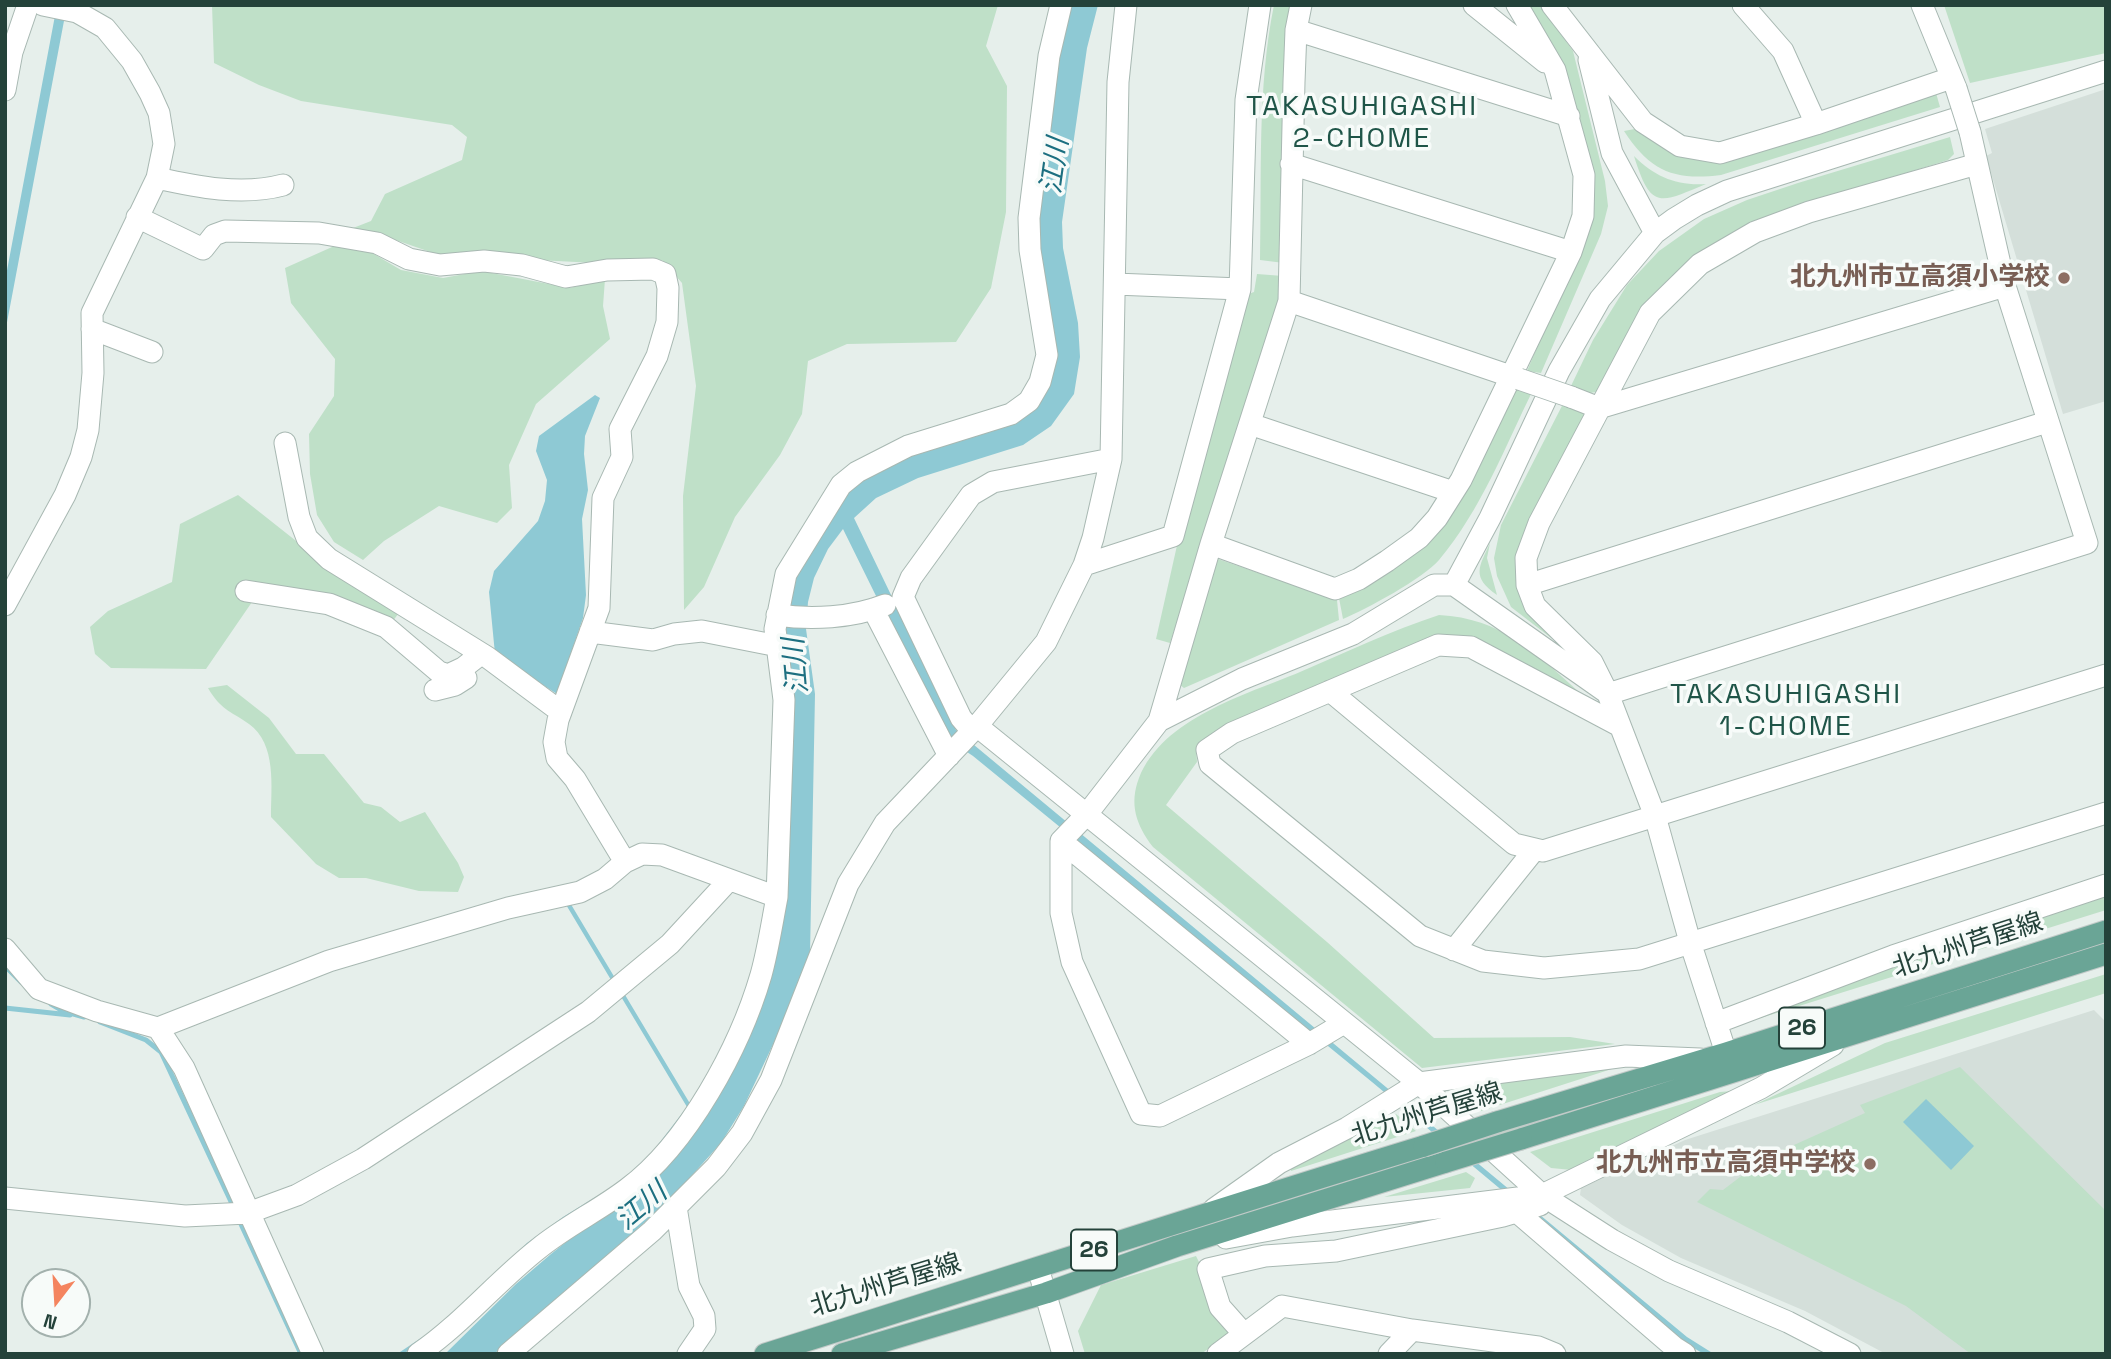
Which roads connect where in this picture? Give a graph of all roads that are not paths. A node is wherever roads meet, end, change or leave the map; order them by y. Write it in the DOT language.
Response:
graph roads {
  1 [pos="28,5"];
  2 [pos="43,5"];
  3 [pos="1061,5"];
  4 [pos="1126,5"];
  5 [pos="1260,5"];
  6 [pos="1301,5"];
  7 [pos="1474,5"];
  8 [pos="1517,5"];
  9 [pos="1552,5"];
  10 [pos="1743,5"];
  11 [pos="1922,5"];
  12 [pos="1296,30"];
  13 [pos="1587,51"];
  14 [pos="1555,70"];
  15 [pos="2106,71"];
  16 [pos="1953,83"];
  17 [pos="5,90"];
  18 [pos="1569,116"];
  19 [pos="1816,124"];
  20 [pos="1291,164"];
  21 [pos="1977,164"];
  22 [pos="157,178"];
  23 [pos="283,185"];
  24 [pos="137,217"];
  25 [pos="1655,233"];
  26 [pos="1571,252"];
  27 [pos="1115,284"];
  28 [pos="2005,286"];
  29 [pos="1240,289"];
  30 [pos="1289,301"];
  31 [pos="92,329"];
  32 [pos="152,352"];
  33 [pos="1515,378"];
  34 [pos="1599,408"];
  35 [pos="2046,422"];
  36 [pos="1250,424"];
  37 [pos="285,443"];
  38 [pos="1111,459"];
  39 [pos="1453,492"];
  40 [pos="1211,544"];
  41 [pos="1084,565"];
  42 [pos="1454,585"];
  43 [pos="1527,585"];
  44 [pos="246,591"];
  45 [pos="903,597"];
  46 [pos="5,605"];
  47 [pos="873,609"];
  48 [pos="777,615"];
  49 [pos="590,632"];
  50 [pos="778,646"];
  51 [pos="484,655"];
  52 [pos="2106,675"];
  53 [pos="435,690"];
  54 [pos="1330,691"];
  55 [pos="1608,694"];
  56 [pos="561,712"];
  57 [pos="1159,721"];
  58 [pos="1620,726"];
  59 [pos="973,730"];
  60 [pos="952,753"];
  61 [pos="2106,813"];
  62 [pos="1087,814"];
  63 [pos="1655,817"];
  64 [pos="1061,841"];
  65 [pos="1535,849"];
  66 [pos="625,862"];
  67 [pos="729,880"];
  68 [pos="2106,885"];
  69 [pos="777,897"];
  70 [pos="2106,931"];
  71 [pos="1689,942"];
  72 [pos="5,949"];
  73 [pos="1454,950"];
  74 [pos="2106,954"];
  75 [pos="1344,1023"];
  76 [pos="1716,1023"];
  77 [pos="158,1028"];
  78 [pos="1853,1033"];
  79 [pos="1309,1044"];
  80 [pos="1726,1053"];
  81 [pos="1700,1059"];
  82 [pos="1419,1083"];
  83 [pos="5,1198"];
  84 [pos="1547,1198"];
  85 [pos="676,1207"];
  86 [pos="1213,1210"];
  87 [pos="1517,1212"];
  88 [pos="248,1213"];
  89 [pos="1177,1246"];
  90 [pos="1038,1268"];
  91 [pos="1046,1293"];
  92 [pos="1412,1329"];
  93 [pos="1244,1335"];
  94 [pos="1541,1351"];
  95 [pos="313,1354"];
  96 [pos="418,1354"];
  97 [pos="508,1354"];
  98 [pos="688,1354"];
  99 [pos="765,1354"];
  100 [pos="842,1354"];
  101 [pos="1063,1354"];
  102 [pos="1218,1354"];
  103 [pos="1389,1354"];
  104 [pos="1685,1354"];
  105 [pos="1850,1354"];
  1 -- 17 [label="street"];
  2 -- 22 [label="street"];
  3 -- 48 [label="street"];
  4 -- 27 [label="street"];
  5 -- 29 [label="street"];
  6 -- 12 [label="street"];
  7 -- 14 [label="street"];
  8 -- 14 [label="street"];
  9 -- 13 [label="street"];
  10 -- 19 [label="street"];
  11 -- 16 [label="street"];
  12 -- 18 [label="street"];
  12 -- 20 [label="street"];
  13 -- 19 [label="street"];
  13 -- 25 [label="street"];
  14 -- 18 [label="street"];
  15 -- 25 [label="street"];
  16 -- 19 [label="street"];
  16 -- 21 [label="street, bridge"];
  18 -- 26 [label="street"];
  20 -- 26 [label="street"];
  20 -- 30 [label="street"];
  21 -- 28 [label="street"];
  21 -- 34 [label="street"];
  22 -- 23 [label="street"];
  22 -- 24 [label="street"];
  24 -- 31 [label="street"];
  24 -- 49 [label="street"];
  25 -- 42 [label="street"];
  26 -- 33 [label="street"];
  27 -- 29 [label="street"];
  27 -- 38 [label="street"];
  28 -- 34 [label="street"];
  28 -- 35 [label="street"];
  29 -- 41 [label="street"];
  30 -- 33 [label="street"];
  30 -- 36 [label="street"];
  31 -- 32 [label="street"];
  31 -- 46 [label="street"];
  33 -- 34 [label="street, bridge"];
  33 -- 39 [label="street"];
  34 -- 43 [label="street"];
  35 -- 43 [label="street"];
  35 -- 55 [label="street"];
  36 -- 39 [label="street"];
  36 -- 40 [label="street"];
  37 -- 51 [label="street"];
  38 -- 41 [label="street"];
  38 -- 45 [label="street"];
  39 -- 40 [label="street"];
  40 -- 57 [label="street"];
  41 -- 59 [label="street"];
  42 -- 55 [label="street"];
  42 -- 57 [label="street"];
  43 -- 55 [label="street"];
  44 -- 51 [label="street"];
  45 -- 47 [label="street"];
  45 -- 59 [label="street"];
  47 -- 48 [label="street"];
  47 -- 60 [label="street"];
  48 -- 50 [label="street"];
  49 -- 50 [label="street"];
  49 -- 56 [label="street"];
  50 -- 69 [label="street"];
  51 -- 53 [label="street"];
  51 -- 56 [label="street"];
  52 -- 63 [label="street"];
  54 -- 58 [label="street"];
  54 -- 65 [label="street"];
  54 -- 73 [label="street"];
  55 -- 58 [label="street"];
  56 -- 66 [label="street"];
  57 -- 62 [label="street"];
  58 -- 63 [label="street"];
  59 -- 60 [label="street"];
  59 -- 62 [label="street"];
  60 -- 85 [label="street"];
  61 -- 71 [label="street"];
  62 -- 64 [label="street"];
  62 -- 75 [label="street"];
  63 -- 65 [label="street"];
  63 -- 71 [label="street"];
  64 -- 79 [label="street"];
  64 -- 79 [label="street"];
  65 -- 73 [label="street"];
  66 -- 67 [label="street"];
  66 -- 77 [label="street"];
  67 -- 69 [label="street"];
  67 -- 88 [label="street"];
  68 -- 76 [label="street"];
  69 -- 96 [label="street"];
  70 -- 80 [label="main road, 北九州芦屋線 / 26"];
  71 -- 73 [label="street"];
  71 -- 76 [label="street"];
  72 -- 77 [label="street"];
  74 -- 78 [label="main road, 北九州芦屋線 / 26"];
  75 -- 79 [label="street"];
  75 -- 82 [label="street"];
  76 -- 80 [label="street"];
  77 -- 88 [label="street"];
  78 -- 84 [label="street"];
  78 -- 89 [label="main road, 北九州芦屋線 / 26, bridge"];
  80 -- 81 [label="main road, 北九州芦屋線 / 26"];
  81 -- 82 [label="street"];
  81 -- 86 [label="main road, 北九州芦屋線 / 26, bridge"];
  82 -- 84 [label="street"];
  82 -- 86 [label="street"];
  83 -- 88 [label="street"];
  84 -- 87 [label="street"];
  84 -- 89 [label="street"];
  84 -- 105 [label="street"];
  85 -- 97 [label="street"];
  85 -- 98 [label="street"];
  86 -- 90 [label="main road, 北九州芦屋線 / 26"];
  87 -- 93 [label="street"];
  87 -- 104 [label="street"];
  88 -- 95 [label="street"];
  89 -- 91 [label="main road, 北九州芦屋線 / 26"];
  90 -- 91 [label="street"];
  90 -- 99 [label="main road, 北九州芦屋線 / 26"];
  91 -- 100 [label="main road, 北九州芦屋線 / 26"];
  91 -- 101 [label="street"];
  92 -- 93 [label="street"];
  92 -- 94 [label="street"];
  92 -- 103 [label="street"];
  93 -- 102 [label="street"];
}
